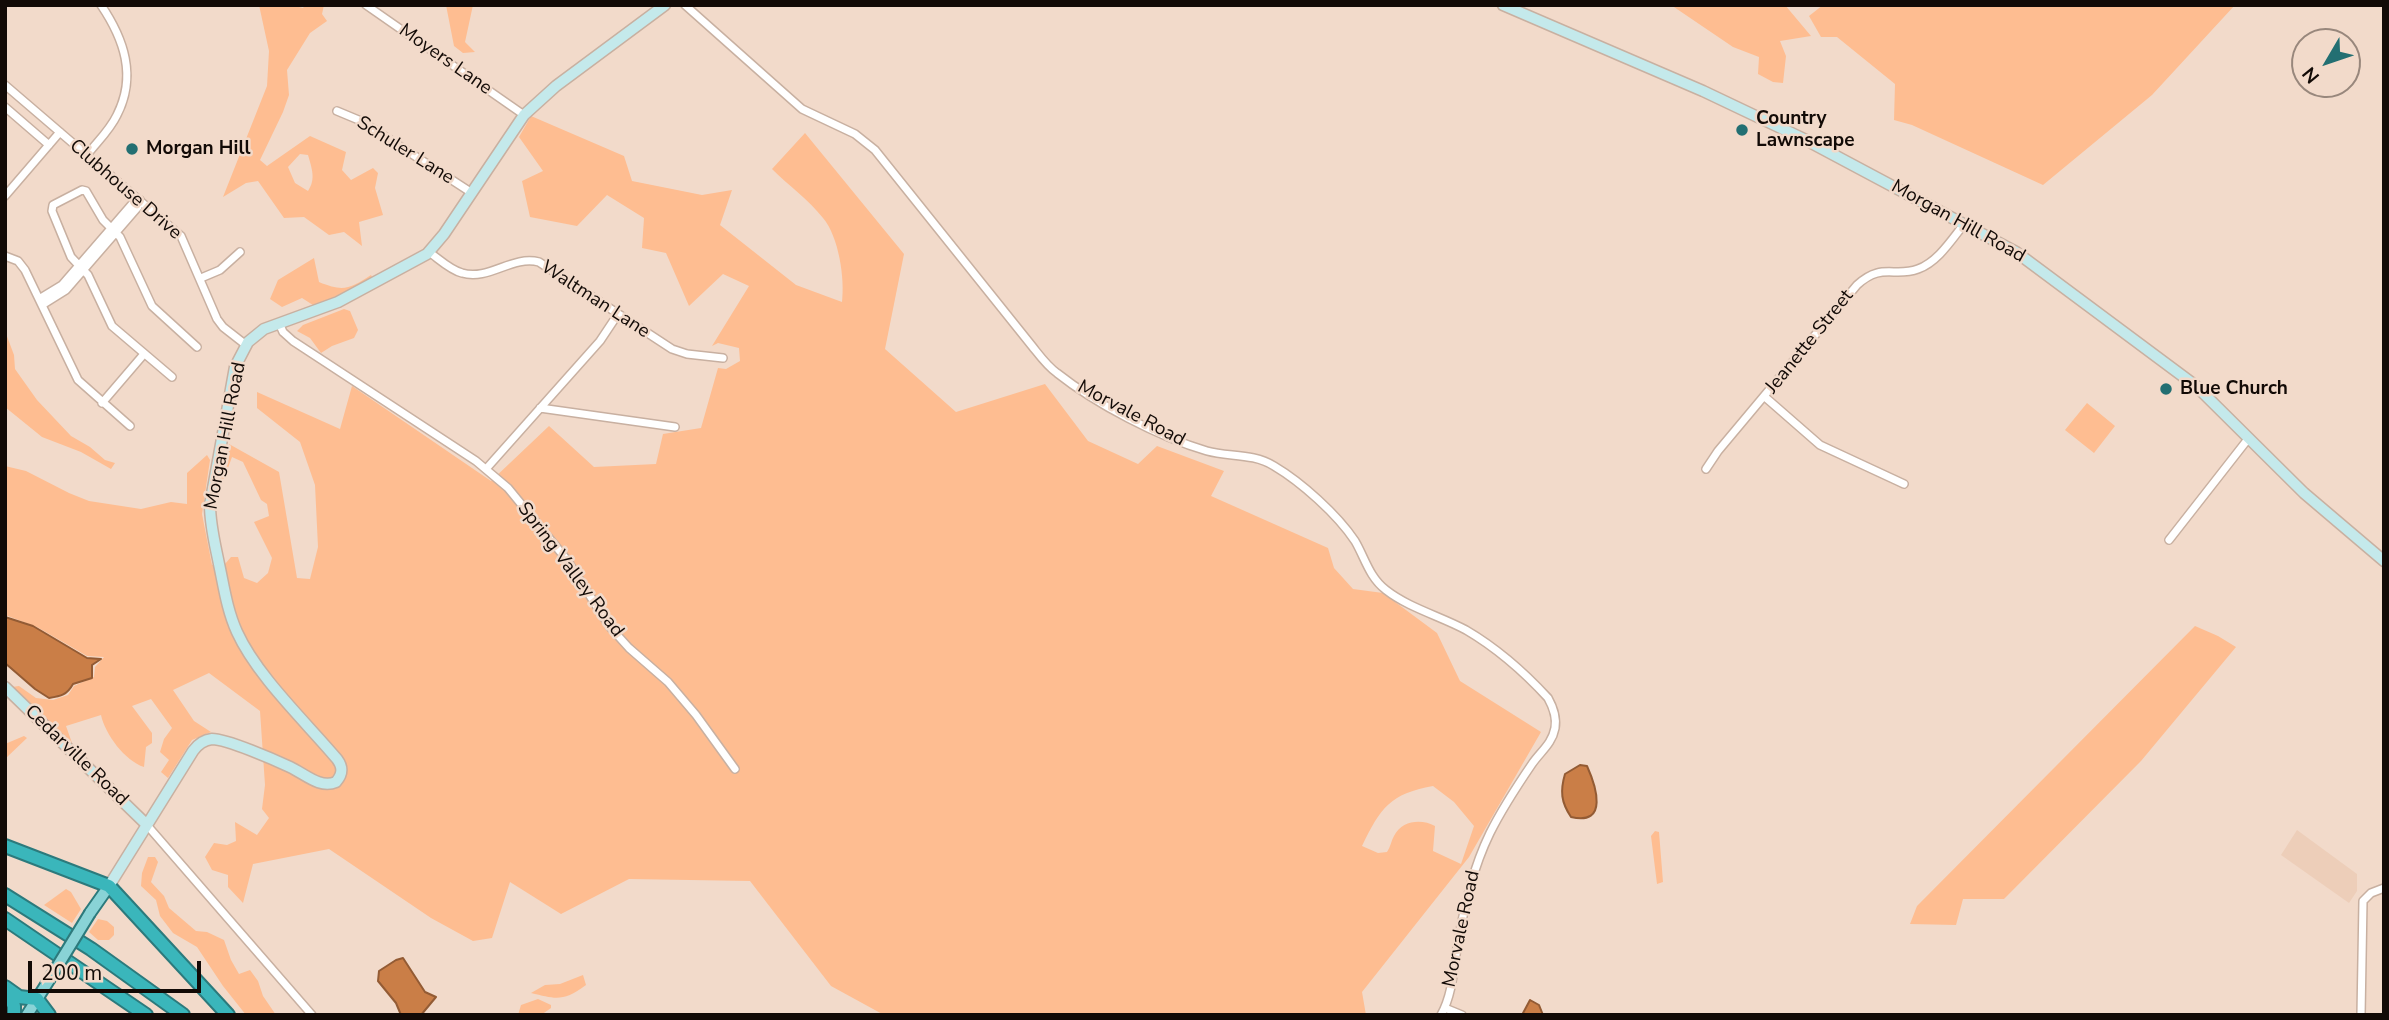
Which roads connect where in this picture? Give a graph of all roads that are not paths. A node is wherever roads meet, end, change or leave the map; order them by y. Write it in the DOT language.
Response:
graph roads {
  1 [pos="101,5"];
  2 [pos="366,5"];
  3 [pos="665,5"];
  4 [pos="685,5"];
  5 [pos="1503,5"];
  6 [pos="6,88"];
  7 [pos="5,107"];
  8 [pos="337,111"];
  9 [pos="524,115"];
  10 [pos="60,132"];
  11 [pos="49,145"];
  12 [pos="87,155"];
  13 [pos="472,193"];
  14 [pos="5,196"];
  15 [pos="140,200"];
  16 [pos="1965,223"];
  17 [pos="113,230"];
  18 [pos="240,252"];
  19 [pos="429,252"];
  20 [pos="5,256"];
  21 [pos="81,267"];
  22 [pos="201,278"];
  23 [pos="40,302"];
  24 [pos="618,314"];
  25 [pos="279,323"];
  26 [pos="246,345"];
  27 [pos="197,347"];
  28 [pos="144,354"];
  29 [pos="723,358"];
  30 [pos="172,377"];
  31 [pos="1765,397"];
  32 [pos="102,403"];
  33 [pos="540,408"];
  34 [pos="130,426"];
  35 [pos="675,427"];
  36 [pos="2248,439"];
  37 [pos="486,469"];
  38 [pos="1706,469"];
  39 [pos="1904,484"];
  40 [pos="2169,540"];
  41 [pos="2384,562"];
  42 [pos="5,687"];
  43 [pos="735,769"];
  44 [pos="146,824"];
  45 [pos="5,846"];
  46 [pos="108,886"];
  47 [pos="2384,888"];
  48 [pos="5,895"];
  49 [pos="5,919"];
  50 [pos="5,988"];
  51 [pos="37,999"];
  52 [pos="1443,1011"];
  53 [pos="14,1015"];
  54 [pos="27,1015"];
  55 [pos="49,1015"];
  56 [pos="146,1015"];
  57 [pos="183,1015"];
  58 [pos="228,1015"];
  59 [pos="312,1015"];
  60 [pos="1462,1015"];
  61 [pos="2361,1015"];
  1 -- 12 [label="street"];
  2 -- 9 [label="street, Moyers Lane"];
  3 -- 9 [label="main road, Morgan Hill Road"];
  4 -- 52 [label="street, Morvale Road"];
  5 -- 16 [label="main road, Morgan Hill Road"];
  6 -- 10 [label="street, Clubhouse Drive"];
  7 -- 11 [label="street"];
  8 -- 13 [label="street, Schuler Lane"];
  9 -- 13 [label="main road, Morgan Hill Road"];
  10 -- 11 [label="street"];
  10 -- 12 [label="street, Clubhouse Drive"];
  11 -- 14 [label="street"];
  12 -- 15 [label="street, Clubhouse Drive"];
  13 -- 19 [label="main road, Morgan Hill Road"];
  15 -- 17 [label="street"];
  15 -- 22 [label="street, Clubhouse Drive"];
  16 -- 31 [label="street, Jeanette Street"];
  16 -- 36 [label="main road, Morgan Hill Road"];
  17 -- 21 [label="street"];
  17 -- 21 [label="street"];
  17 -- 27 [label="street"];
  18 -- 22 [label="street"];
  19 -- 24 [label="street, Waltman Lane"];
  19 -- 25 [label="main road, Morgan Hill Road"];
  20 -- 23 [label="street"];
  21 -- 23 [label="street"];
  21 -- 28 [label="street"];
  22 -- 26 [label="street, Clubhouse Drive"];
  23 -- 32 [label="street"];
  24 -- 29 [label="street, Waltman Lane"];
  24 -- 33 [label="street"];
  25 -- 26 [label="main road, Morgan Hill Road"];
  25 -- 37 [label="street, Spring Valley Road"];
  26 -- 44 [label="main road, Morgan Hill Road"];
  28 -- 30 [label="street"];
  28 -- 32 [label="street"];
  31 -- 38 [label="street, Jeanette Street"];
  31 -- 39 [label="street"];
  32 -- 34 [label="street"];
  33 -- 35 [label="street"];
  33 -- 37 [label="street"];
  36 -- 40 [label="street"];
  36 -- 41 [label="main road, Morgan Hill Road"];
  37 -- 43 [label="street, Spring Valley Road"];
  42 -- 44 [label="main road, Cedarville Road"];
  44 -- 46 [label="main road, Morgan Hill Road"];
  44 -- 59 [label="street"];
  45 -- 46 [label="highway"];
  46 -- 51 [label="main road, Morgan Hill Road, bridge"];
  46 -- 58 [label="highway"];
  47 -- 61 [label="street"];
  48 -- 57 [label="highway"];
  49 -- 56 [label="highway"];
  50 -- 51 [label="highway"];
  50 -- 53 [label="highway"];
  51 -- 54 [label="main road, Morgan Hill Road"];
  51 -- 55 [label="highway"];
  52 -- 60 [label="street"];
}
